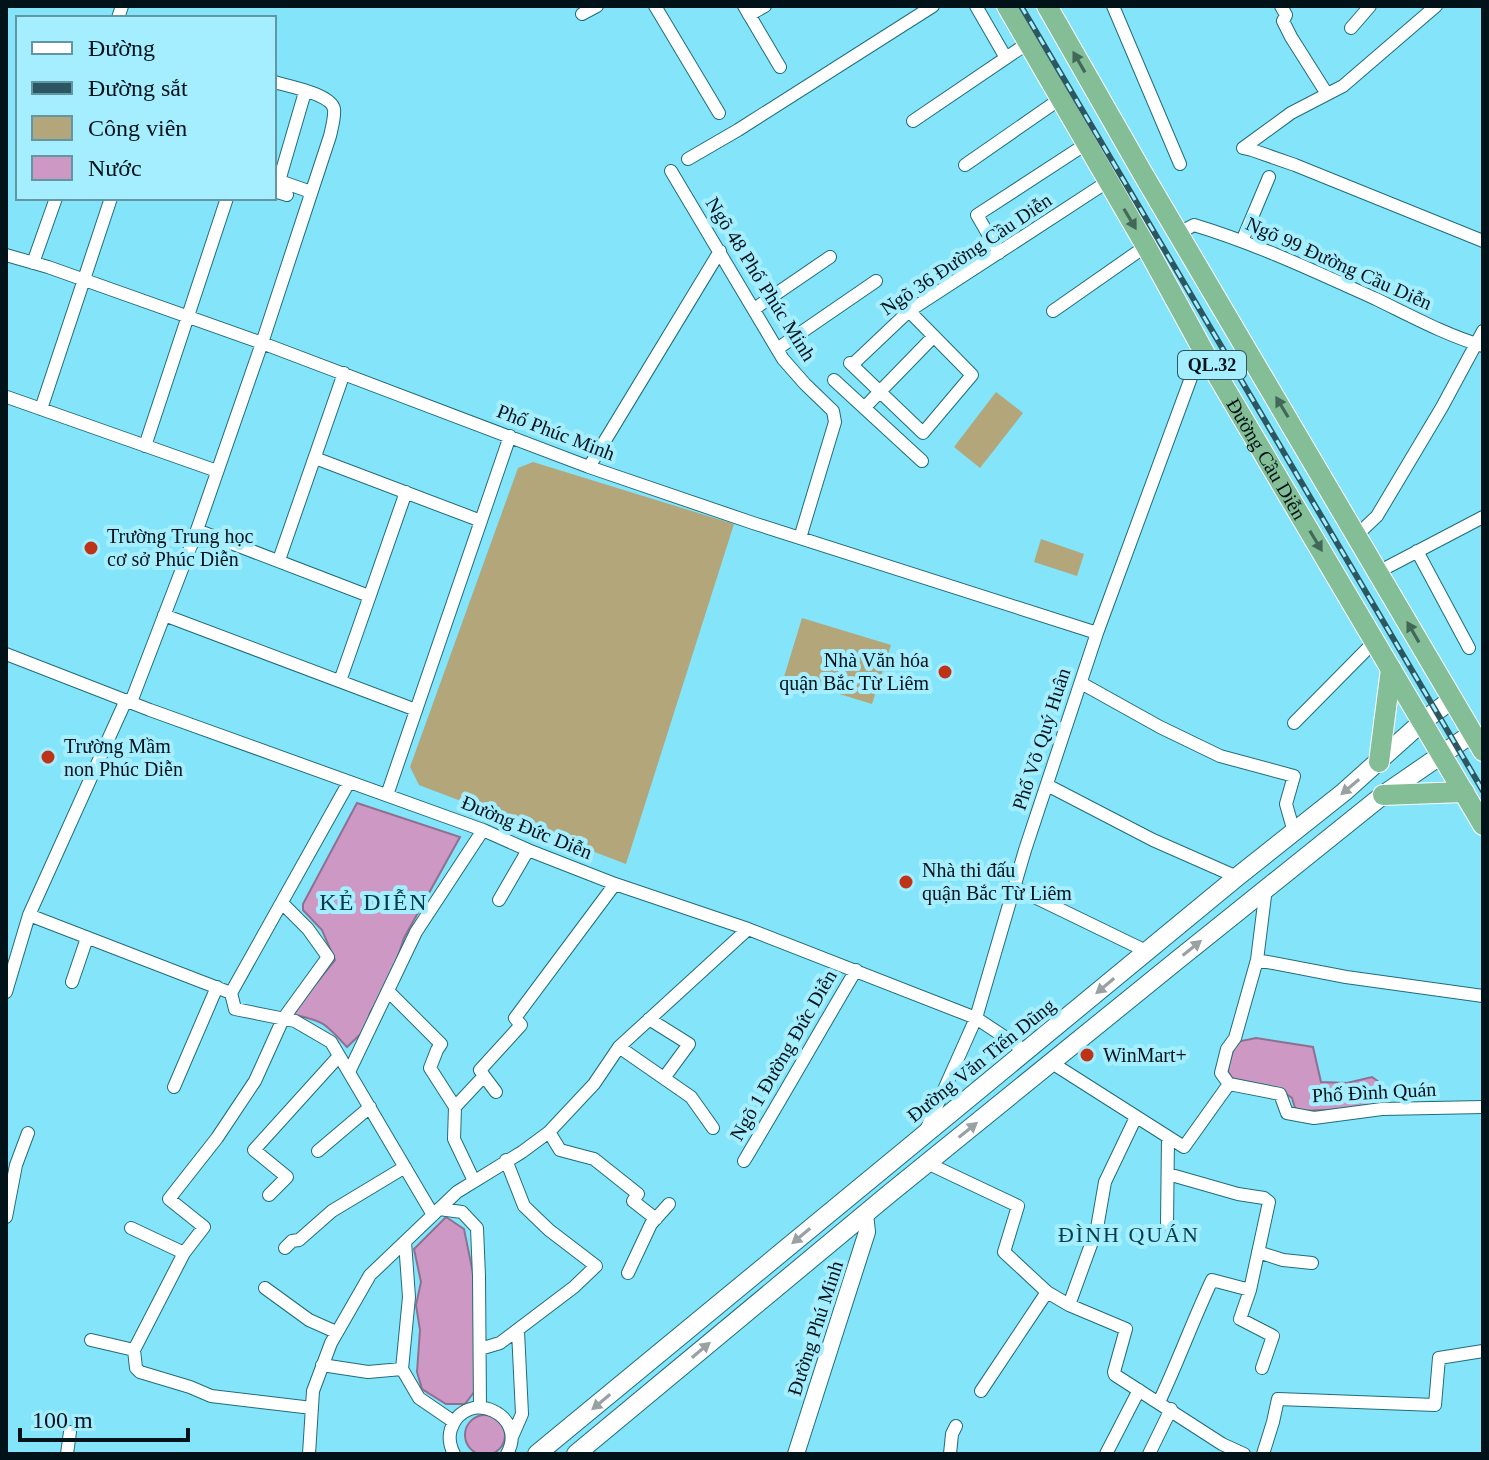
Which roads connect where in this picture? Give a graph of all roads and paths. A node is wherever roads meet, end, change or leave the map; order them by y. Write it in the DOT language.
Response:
graph roads {
  1 [pos="597,6"];
  2 [pos="655,6"];
  3 [pos="765,6"];
  4 [pos="933,6"];
  5 [pos="976,6"];
  6 [pos="1007,6"];
  7 [pos="1047,6"];
  8 [pos="1113,6"];
  9 [pos="1281,6"];
  10 [pos="1370,6"];
  11 [pos="1436,6"];
  12 [pos="746,11"];
  13 [pos="582,14"];
  14 [pos="1351,28"];
  15 [pos="1028,43"];
  16 [pos="1006,58"];
  17 [pos="780,67"];
  18 [pos="276,83"];
  19 [pos="305,92"];
  20 [pos="1327,94"];
  21 [pos="1060,99"];
  22 [pos="719,113"];
  23 [pos="1108,113"];
  24 [pos="913,121"];
  25 [pos="1082,137"];
  26 [pos="688,159"];
  27 [pos="1180,164"];
  28 [pos="965,165"];
  29 [pos="671,171"];
  30 [pos="1269,177"];
  31 [pos="1107,182"];
  32 [pos="278,187"];
  33 [pos="311,192"];
  34 [pos="55,200"];
  35 [pos="110,200"];
  36 [pos="226,200"];
  37 [pos="1179,233"];
  38 [pos="1242,241"];
  39 [pos="1483,241"];
  40 [pos="1146,246"];
  41 [pos="720,251"];
  42 [pos="999,253"];
  43 [pos="6,255"];
  44 [pos="830,257"];
  45 [pos="33,263"];
  46 [pos="83,280"];
  47 [pos="876,281"];
  48 [pos="754,309"];
  49 [pos="909,311"];
  50 [pos="1053,311"];
  51 [pos="189,317"];
  52 [pos="1483,331"];
  53 [pos="934,336"];
  54 [pos="262,343"];
  55 [pos="1479,345"];
  56 [pos="777,349"];
  57 [pos="1210,363"];
  58 [pos="344,373"];
  59 [pos="834,380"];
  60 [pos="879,392"];
  61 [pos="7,397"];
  62 [pos="864,408"];
  63 [pos="41,409"];
  64 [pos="510,436"];
  65 [pos="145,446"];
  66 [pos="315,458"];
  67 [pos="922,461"];
  68 [pos="589,467"];
  69 [pos="217,471"];
  70 [pos="406,492"];
  71 [pos="1483,517"];
  72 [pos="481,521"];
  73 [pos="197,530"];
  74 [pos="1357,535"];
  75 [pos="800,538"];
  76 [pos="1417,551"];
  77 [pos="279,560"];
  78 [pos="1378,572"];
  79 [pos="369,596"];
  80 [pos="164,615"];
  81 [pos="1097,633"];
  82 [pos="1375,641"];
  83 [pos="1469,648"];
  84 [pos="6,654"];
  85 [pos="1391,669"];
  86 [pos="340,681"];
  87 [pos="1081,683"];
  88 [pos="1451,700"];
  89 [pos="128,701"];
  90 [pos="416,710"];
  91 [pos="1422,722"];
  92 [pos="1294,723"];
  93 [pos="1478,742"];
  94 [pos="1441,754"];
  95 [pos="1379,762"];
  96 [pos="349,782"];
  97 [pos="1047,785"];
  98 [pos="1464,792"];
  99 [pos="387,795"];
  100 [pos="1383,795"];
  101 [pos="1483,825"];
  102 [pos="483,830"];
  103 [pos="1294,832"];
  104 [pos="528,850"];
  105 [pos="1237,877"];
  106 [pos="615,884"];
  107 [pos="1014,887"];
  108 [pos="1266,888"];
  109 [pos="499,900"];
  110 [pos="282,903"];
  111 [pos="29,915"];
  112 [pos="748,929"];
  113 [pos="6,935"];
  114 [pos="21,938"];
  115 [pos="87,938"];
  116 [pos="1146,951"];
  117 [pos="1257,960"];
  118 [pos="856,970"];
  119 [pos="72,982"];
  120 [pos="217,987"];
  121 [pos="388,991"];
  122 [pos="6,992"];
  123 [pos="231,993"];
  124 [pos="1483,996"];
  125 [pos="976,1018"];
  126 [pos="283,1019"];
  127 [pos="649,1019"];
  128 [pos="619,1047"];
  129 [pos="1027,1052"];
  130 [pos="339,1056"];
  131 [pos="1052,1063"];
  132 [pos="349,1072"];
  133 [pos="484,1076"];
  134 [pos="664,1078"];
  135 [pos="1229,1084"];
  136 [pos="174,1087"];
  137 [pos="496,1092"];
  138 [pos="370,1107"];
  139 [pos="455,1107"];
  140 [pos="1483,1107"];
  141 [pos="1136,1117"];
  142 [pos="713,1128"];
  143 [pos="549,1132"];
  144 [pos="28,1133"];
  145 [pos="923,1137"];
  146 [pos="1168,1137"];
  147 [pos="318,1151"];
  148 [pos="506,1160"];
  149 [pos="744,1161"];
  150 [pos="927,1163"];
  151 [pos="405,1167"];
  152 [pos="1168,1174"];
  153 [pos="474,1181"];
  154 [pos="269,1195"];
  155 [pos="669,1204"];
  156 [pos="436,1212"];
  157 [pos="865,1214"];
  158 [pos="6,1217"];
  159 [pos="656,1219"];
  160 [pos="1167,1224"];
  161 [pos="131,1228"];
  162 [pos="405,1242"];
  163 [pos="285,1248"];
  164 [pos="1258,1252"];
  165 [pos="184,1253"];
  166 [pos="1312,1263"];
  167 [pos="628,1273"];
  168 [pos="265,1288"];
  169 [pos="1250,1290"];
  170 [pos="1047,1292"];
  171 [pos="1069,1305"];
  172 [pos="518,1331"];
  173 [pos="336,1332"];
  174 [pos="91,1340"];
  175 [pos="480,1349"];
  176 [pos="134,1350"];
  177 [pos="1483,1351"];
  178 [pos="322,1365"];
  179 [pos="1262,1368"];
  180 [pos="402,1369"];
  181 [pos="1139,1390"];
  182 [pos="981,1391"];
  183 [pos="1159,1402"];
  184 [pos="480,1407"];
  185 [pos="312,1408"];
  186 [pos="1171,1409"];
  187 [pos="454,1422"];
  188 [pos="956,1426"];
  189 [pos="70,1432"];
  190 [pos="512,1437"];
  191 [pos="67,1454"];
  192 [pos="309,1454"];
  193 [pos="454,1454"];
  194 [pos="507,1454"];
  195 [pos="537,1454"];
  196 [pos="576,1454"];
  197 [pos="796,1454"];
  198 [pos="950,1454"];
  199 [pos="1106,1454"];
  200 [pos="1149,1454"];
  201 [pos="1244,1454"];
  202 [pos="1263,1454"];
  1 -- 13 [label="street"];
  2 -- 22 [label="street"];
  3 -- 12 [label="street"];
  4 -- 26 [label="street"];
  5 -- 16 [label="street"];
  6 -- 15 [label="highway, Đường Cầu Diễn / QL.32"];
  23 -- 7 [label="highway, Đường Cầu Diễn / QL.32, one-way"];
  8 -- 27 [label="street"];
  9 -- 20 [label="street"];
  10 -- 14 [label="street"];
  11 -- 20 [label="street"];
  12 -- 17 [label="street"];
  15 -- 16 [label="street"];
  15 -- 21 [label="highway, Đường Cầu Diễn / QL.32"];
  16 -- 24 [label="street"];
  18 -- 19 [label="street"];
  19 -- 32 [label="street"];
  19 -- 33 [label="street"];
  20 -- 39 [label="street"];
  21 -- 25 [label="highway, Đường Cầu Diễn / QL.32"];
  21 -- 28 [label="street"];
  23 -- 25 [label="highway"];
  23 -- 37 [label="highway, Đường Cầu Diễn / QL.32"];
  25 -- 31 [label="highway, Đường Cầu Diễn / QL.32"];
  25 -- 42 [label="street"];
  29 -- 41 [label="street, Ngõ 48 Phố Phúc Minh"];
  30 -- 38 [label="street"];
  31 -- 40 [label="highway, Đường Cầu Diễn / QL.32, one-way"];
  31 -- 42 [label="street, Ngõ 36 Đường Cầu Diễn"];
  32 -- 33 [label="street"];
  33 -- 54 [label="street"];
  34 -- 45 [label="street"];
  35 -- 46 [label="street"];
  36 -- 51 [label="street"];
  37 -- 38 [label="street, Ngõ 99 Đường Cầu Diễn"];
  74 -- 37 [label="highway, Đường Cầu Diễn / QL.32, one-way"];
  38 -- 55 [label="street, Ngõ 99 Đường Cầu Diễn"];
  40 -- 50 [label="street"];
  40 -- 57 [label="highway, Đường Cầu Diễn / QL.32"];
  41 -- 48 [label="street, Ngõ 48 Phố Phúc Minh"];
  41 -- 68 [label="street"];
  42 -- 49 [label="street, Ngõ 36 Đường Cầu Diễn"];
  43 -- 45 [label="street, Phố Phúc Minh"];
  44 -- 48 [label="street"];
  45 -- 46 [label="street, Phố Phúc Minh"];
  46 -- 51 [label="street, Phố Phúc Minh"];
  46 -- 63 [label="street"];
  47 -- 56 [label="street"];
  48 -- 56 [label="street, Ngõ 48 Phố Phúc Minh"];
  49 -- 53 [label="street"];
  49 -- 60 [label="street, Ngõ 36 Đường Cầu Diễn"];
  51 -- 54 [label="street, Phố Phúc Minh"];
  51 -- 65 [label="street"];
  52 -- 55 [label="street"];
  53 -- 60 [label="street"];
  53 -- 60 [label="street"];
  54 -- 58 [label="street, Phố Phúc Minh"];
  54 -- 69 [label="street"];
  55 -- 74 [label="street"];
  56 -- 75 [label="street, Ngõ 48 Phố Phúc Minh"];
  57 -- 81 [label="street, Phố Võ Quý Huân"];
  57 -- 82 [label="highway, Đường Cầu Diễn / QL.32, one-way"];
  58 -- 64 [label="street, Phố Phúc Minh"];
  58 -- 66 [label="street"];
  59 -- 62 [label="street"];
  60 -- 62 [label="street"];
  61 -- 63 [label="street"];
  62 -- 67 [label="street"];
  63 -- 65 [label="street"];
  64 -- 68 [label="street, Phố Phúc Minh"];
  64 -- 72 [label="street"];
  65 -- 69 [label="street"];
  66 -- 70 [label="street"];
  66 -- 77 [label="street"];
  68 -- 75 [label="street, Phố Phúc Minh"];
  69 -- 73 [label="street"];
  70 -- 72 [label="street"];
  70 -- 79 [label="street"];
  71 -- 76 [label="street"];
  72 -- 90 [label="street"];
  73 -- 77 [label="street"];
  73 -- 80 [label="street"];
  74 -- 78 [label="highway, Đường Cầu Diễn / QL.32"];
  75 -- 81 [label="street, Phố Phúc Minh"];
  76 -- 78 [label="street"];
  76 -- 83 [label="street"];
  77 -- 79 [label="street"];
  88 -- 78 [label="highway, Đường Cầu Diễn / QL.32, one-way"];
  79 -- 86 [label="street"];
  80 -- 86 [label="street"];
  80 -- 89 [label="street"];
  81 -- 87 [label="street, Phố Võ Quý Huân"];
  82 -- 85 [label="highway, Đường Cầu Diễn / QL.32"];
  82 -- 92 [label="street"];
  84 -- 89 [label="street, Đường Đức Diễn"];
  85 -- 91 [label="highway, Đường Cầu Diễn / QL.32"];
  85 -- 95 [label="highway"];
  86 -- 90 [label="street"];
  87 -- 97 [label="street, Phố Võ Quý Huân"];
  87 -- 103 [label="street"];
  88 -- 91 [label="main road, Đường Văn Tiến Dũng"];
  88 -- 93 [label="highway, Đường Cầu Diễn / QL.32"];
  89 -- 96 [label="street, Đường Đức Diễn"];
  89 -- 111 [label="street"];
  90 -- 99 [label="street"];
  91 -- 94 [label="highway, Đường Cầu Diễn / QL.32"];
  91 -- 95 [label="main road, Đường Văn Tiến Dũng"];
  93 -- 94 [label="main road"];
  94 -- 98 [label="highway, Đường Cầu Diễn / QL.32"];
  94 -- 100 [label="main road"];
  95 -- 103 [label="main road, Đường Văn Tiến Dũng, one-way"];
  96 -- 99 [label="street, Đường Đức Diễn"];
  96 -- 110 [label="street"];
  97 -- 105 [label="street"];
  97 -- 107 [label="street, Phố Võ Quý Huân"];
  98 -- 100 [label="highway"];
  98 -- 101 [label="highway, Đường Cầu Diễn / QL.32"];
  99 -- 102 [label="street, Đường Đức Diễn"];
  100 -- 108 [label="main road"];
  102 -- 104 [label="street, Đường Đức Diễn"];
  102 -- 121 [label="street"];
  103 -- 105 [label="main road, Đường Văn Tiến Dũng"];
  104 -- 106 [label="street, Đường Đức Diễn"];
  104 -- 109 [label="street"];
  105 -- 116 [label="main road, Đường Văn Tiến Dũng"];
  106 -- 112 [label="street, Đường Đức Diễn"];
  106 -- 133 [label="street"];
  107 -- 116 [label="street"];
  107 -- 125 [label="street, Phố Võ Quý Huân"];
  108 -- 117 [label="street"];
  131 -- 108 [label="main road, one-way"];
  110 -- 123 [label="street"];
  110 -- 126 [label="street"];
  111 -- 114 [label="street"];
  111 -- 115 [label="street"];
  112 -- 118 [label="street, Đường Đức Diễn"];
  112 -- 127 [label="street"];
  113 -- 114 [label="street"];
  114 -- 122 [label="street"];
  115 -- 119 [label="street"];
  115 -- 120 [label="street"];
  116 -- 129 [label="main road, Đường Văn Tiến Dũng, one-way"];
  117 -- 124 [label="street"];
  117 -- 135 [label="street"];
  118 -- 125 [label="street, Đường Đức Diễn"];
  118 -- 149 [label="street, Ngõ 1 Đường Đức Diễn"];
  120 -- 123 [label="street"];
  120 -- 136 [label="street"];
  121 -- 132 [label="street"];
  121 -- 139 [label="street"];
  123 -- 126 [label="street"];
  125 -- 129 [label="street, Đường Đức Diễn"];
  125 -- 145 [label="street, Phố Võ Quý Huân"];
  126 -- 130 [label="street"];
  126 -- 165 [label="street"];
  127 -- 128 [label="street"];
  127 -- 134 [label="street"];
  128 -- 134 [label="street"];
  128 -- 143 [label="street"];
  129 -- 145 [label="main road, Đường Văn Tiến Dũng"];
  130 -- 132 [label="street"];
  130 -- 154 [label="street"];
  131 -- 141 [label="street"];
  150 -- 131 [label="main road, one-way"];
  132 -- 138 [label="street"];
  133 -- 137 [label="street"];
  133 -- 139 [label="street"];
  134 -- 142 [label="street"];
  135 -- 140 [label="street, Phố Đình Quán"];
  135 -- 146 [label="street"];
  138 -- 147 [label="street"];
  138 -- 151 [label="street"];
  139 -- 153 [label="street"];
  141 -- 146 [label="street"];
  141 -- 171 [label="street"];
  143 -- 148 [label="street"];
  143 -- 159 [label="street"];
  144 -- 158 [label="street"];
  145 -- 195 [label="main road, Đường Văn Tiến Dũng, one-way"];
  146 -- 152 [label="street"];
  148 -- 153 [label="street"];
  148 -- 172 [label="street"];
  150 -- 157 [label="main road"];
  150 -- 170 [label="street"];
  151 -- 156 [label="street"];
  151 -- 163 [label="street"];
  152 -- 160 [label="street"];
  152 -- 164 [label="street"];
  153 -- 156 [label="street"];
  155 -- 159 [label="street"];
  156 -- 162 [label="street"];
  156 -- 175 [label="street"];
  196 -- 157 [label="main road, one-way"];
  157 -- 197 [label="street, Đường Phú Minh"];
  159 -- 167 [label="street"];
  161 -- 165 [label="street"];
  162 -- 173 [label="street"];
  162 -- 180 [label="street"];
  164 -- 166 [label="street"];
  164 -- 169 [label="street"];
  165 -- 176 [label="street"];
  168 -- 173 [label="street"];
  169 -- 179 [label="street"];
  169 -- 183 [label="street"];
  170 -- 171 [label="street"];
  170 -- 182 [label="street"];
  171 -- 181 [label="street"];
  172 -- 175 [label="street"];
  172 -- 190 [label="street"];
  173 -- 178 [label="street"];
  174 -- 176 [label="street"];
  175 -- 184 [label="street"];
  176 -- 185 [label="street"];
  177 -- 202 [label="street"];
  178 -- 180 [label="street"];
  178 -- 185 [label="street"];
  180 -- 187 [label="street"];
  181 -- 183 [label="street"];
  181 -- 199 [label="street"];
  183 -- 186 [label="street"];
  184 -- 187 [label="street"];
  184 -- 190 [label="street"];
  185 -- 192 [label="street"];
  186 -- 200 [label="street"];
  186 -- 201 [label="street"];
  187 -- 193 [label="street"];
  188 -- 198 [label="street"];
  189 -- 191 [label="street"];
  190 -- 194 [label="street"];
}
